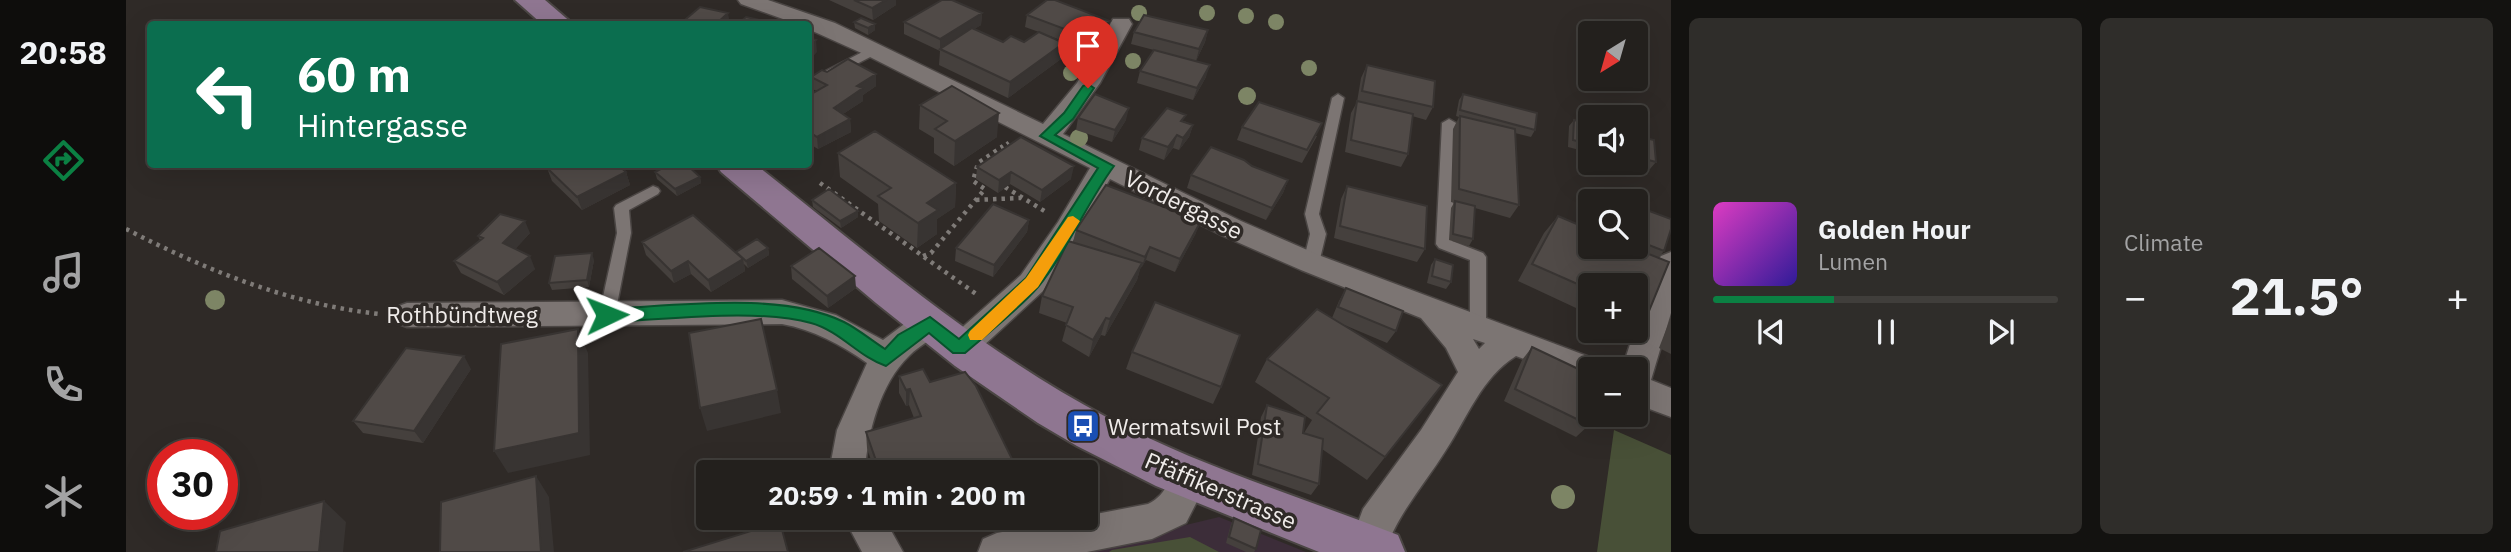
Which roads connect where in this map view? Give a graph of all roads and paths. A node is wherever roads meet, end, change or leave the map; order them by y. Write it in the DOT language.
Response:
graph roads {
  1 [pos="528,0"];
  2 [pos="748,0"];
  3 [pos="555,21"];
  4 [pos="807,21"];
  5 [pos="812,23"];
  6 [pos="1121,24"];
  7 [pos="874,50"];
  8 [pos="812,83"];
  9 [pos="1338,98"];
  10 [pos="1448,123"];
  11 [pos="1038,132"];
  12 [pos="1107,166"];
  13 [pos="738,168"];
  14 [pos="820,183"];
  15 [pos="1005,187"];
  16 [pos="653,191"];
  17 [pos="1022,198"];
  18 [pos="976,200"];
  19 [pos="1042,210"];
  20 [pos="126,229"];
  21 [pos="923,256"];
  22 [pos="1311,263"];
  23 [pos="1671,263"];
  24 [pos="973,291"];
  25 [pos="1431,310"];
  26 [pos="407,315"];
  27 [pos="607,315"];
  28 [pos="1478,327"];
  29 [pos="945,336"];
  30 [pos="1514,341"];
  31 [pos="1642,357"];
  32 [pos="886,359"];
  33 [pos="1578,366"];
  34 [pos="1475,373"];
  35 [pos="1648,394"];
  36 [pos="1671,403"];
  37 [pos="847,460"];
  38 [pos="1190,480"];
  39 [pos="870,530"];
  40 [pos="1072,545"];
  41 [pos="1371,550"];
  42 [pos="884,552"];
  43 [pos="997,552"];
  1 -- 3 [label="main road"];
  2 -- 4 [label="street, Vordergasse"];
  5 -- 7 [label="street, Vordergasse"];
  6 -- 11 [label="street"];
  7 -- 8 [label="lane"];
  7 -- 11 [label="street, Vordergasse"];
  9 -- 22 [label="lane"];
  10 -- 28 [label="lane"];
  11 -- 12 [label="street, Vordergasse"];
  11 -- 18 [label="path"];
  12 -- 22 [label="street, Vordergasse"];
  12 -- 29 [label="street"];
  13 -- 29 [label="main road, Pfäffikerstrasse"];
  14 -- 21 [label="path"];
  15 -- 17 [label="path"];
  16 -- 27 [label="lane"];
  17 -- 18 [label="path"];
  17 -- 19 [label="path"];
  18 -- 21 [label="path"];
  20 -- 26 [label="path, Rothbündtweg"];
  21 -- 24 [label="path"];
  22 -- 25 [label="street, Vordergasse"];
  23 -- 31 [label="street"];
  25 -- 28 [label="street, Vordergasse"];
  25 -- 34 [label="street"];
  26 -- 27 [label="street, Rothbündtweg"];
  27 -- 32 [label="street, Rothbündtweg"];
  28 -- 30 [label="street, Vordergasse"];
  29 -- 32 [label="street"];
  29 -- 38 [label="main road, Pfäffikerstrasse"];
  30 -- 33 [label="street, Vordergasse"];
  30 -- 34 [label="street"];
  32 -- 37 [label="street"];
  34 -- 41 [label="street"];
  35 -- 36 [label="street"];
  38 -- 40 [label="street"];
  38 -- 41 [label="main road, Pfäffikerstrasse"];
  39 -- 42 [label="street"];
  40 -- 43 [label="street"];
}
